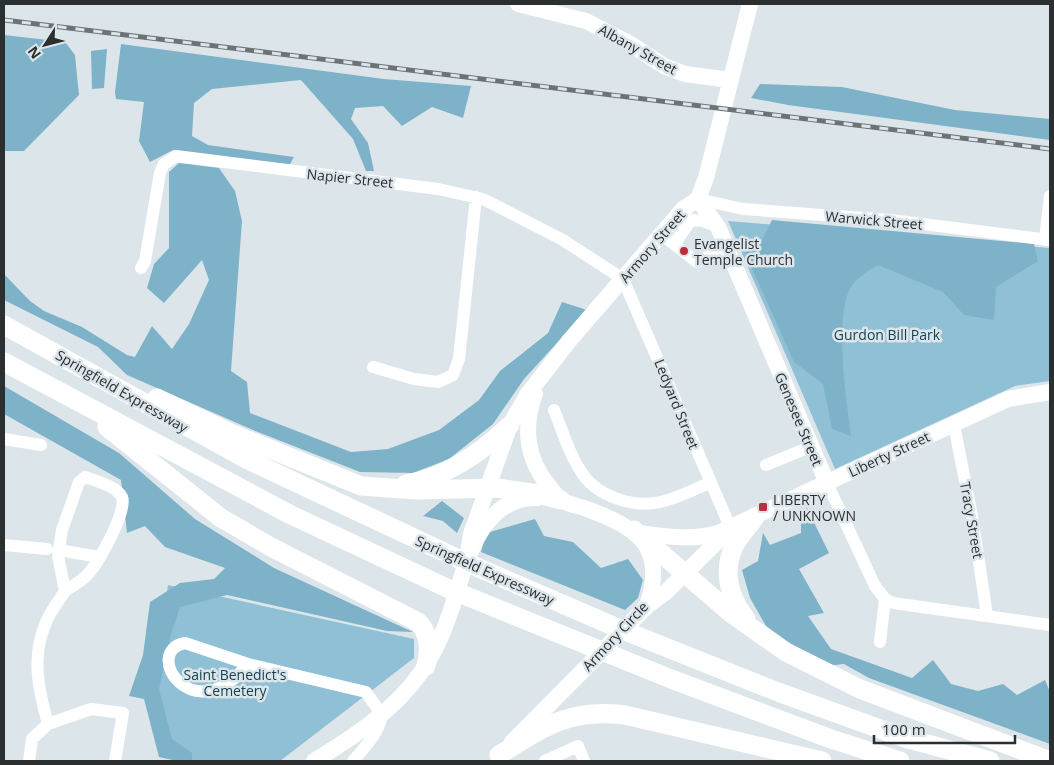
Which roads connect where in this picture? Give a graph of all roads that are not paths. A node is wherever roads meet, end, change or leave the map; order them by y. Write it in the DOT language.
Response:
graph roads {
  1 [pos="518,4"];
  2 [pos="750,4"];
  3 [pos="730,84"];
  4 [pos="1050,196"];
  5 [pos="476,197"];
  6 [pos="698,198"];
  7 [pos="718,227"];
  8 [pos="668,239"];
  9 [pos="1048,240"];
  10 [pos="725,242"];
  11 [pos="141,268"];
  12 [pos="623,279"];
  13 [pos="4,324"];
  14 [pos="55,353"];
  15 [pos="4,362"];
  16 [pos="373,367"];
  17 [pos="538,382"];
  18 [pos="1050,392"];
  19 [pos="77,402"];
  20 [pos="554,410"];
  21 [pos="510,425"];
  22 [pos="954,425"];
  23 [pos="4,438"];
  24 [pos="41,445"];
  25 [pos="810,447"];
  26 [pos="766,465"];
  27 [pos="710,483"];
  28 [pos="827,483"];
  29 [pos="487,487"];
  30 [pos="385,488"];
  31 [pos="558,499"];
  32 [pos="755,518"];
  33 [pos="731,529"];
  34 [pos="636,532"];
  35 [pos="473,539"];
  36 [pos="4,546"];
  37 [pos="53,550"];
  38 [pos="99,557"];
  39 [pos="684,572"];
  40 [pos="65,591"];
  41 [pos="885,599"];
  42 [pos="644,608"];
  43 [pos="987,616"];
  44 [pos="1050,625"];
  45 [pos="754,630"];
  46 [pos="880,642"];
  47 [pos="248,664"];
  48 [pos="426,666"];
  49 [pos="382,715"];
  50 [pos="48,724"];
  51 [pos="496,758"];
  52 [pos="356,760"];
  53 [pos="29,761"];
  54 [pos="115,761"];
  55 [pos="314,761"];
  56 [pos="545,761"];
  57 [pos="584,761"];
  58 [pos="822,761"];
  59 [pos="900,761"];
  60 [pos="990,761"];
  61 [pos="1050,761"];
  1 -- 3 [label="main road, Albany Street"];
  2 -- 3 [label="main road, Armory Street"];
  3 -- 6 [label="main road, Armory Street"];
  4 -- 9 [label="street"];
  5 -- 11 [label="street, Napier Street"];
  5 -- 12 [label="street, Napier Street"];
  5 -- 16 [label="street"];
  6 -- 7 [label="main road, Genesee Street"];
  6 -- 8 [label="main road, Armory Street"];
  6 -- 9 [label="street, Warwick Street"];
  7 -- 8 [label="street"];
  7 -- 10 [label="main road, Genesee Street"];
  8 -- 10 [label="street"];
  8 -- 12 [label="main road, Armory Street"];
  10 -- 25 [label="main road, Genesee Street"];
  12 -- 17 [label="main road, Armory Street"];
  12 -- 27 [label="street, Ledyard Street"];
  13 -- 14 [label="highway, Springfield Expressway"];
  14 -- 30 [label="highway"];
  14 -- 60 [label="highway, Springfield Expressway"];
  15 -- 19 [label="highway, Springfield Expressway"];
  17 -- 21 [label="main road, Armory Street"];
  17 -- 31 [label="main road, Armory Street"];
  18 -- 22 [label="main road, Liberty Street"];
  19 -- 48 [label="highway"];
  19 -- 59 [label="highway, Springfield Expressway"];
  20 -- 27 [label="street"];
  21 -- 29 [label="main road, Armory Street"];
  21 -- 30 [label="highway"];
  22 -- 28 [label="main road, Liberty Street"];
  22 -- 43 [label="street, Tracy Street"];
  23 -- 24 [label="street"];
  25 -- 26 [label="street"];
  25 -- 28 [label="main road, Genesee Street"];
  27 -- 33 [label="street, Ledyard Street"];
  28 -- 32 [label="main road, Liberty Street"];
  28 -- 41 [label="street, Genesee Street"];
  29 -- 30 [label="highway"];
  29 -- 31 [label="highway"];
  29 -- 35 [label="main road, Armory Street"];
  31 -- 34 [label="main road"];
  31 -- 35 [label="main road"];
  32 -- 33 [label="main road, Liberty Street"];
  32 -- 45 [label="highway"];
  33 -- 34 [label="main road, Liberty Street"];
  33 -- 39 [label="main road, Liberty Street"];
  34 -- 39 [label="highway"];
  34 -- 42 [label="main road, Armory Circle"];
  35 -- 48 [label="main road, Armory Street"];
  36 -- 37 [label="street"];
  37 -- 38 [label="street"];
  37 -- 38 [label="street"];
  37 -- 40 [label="street"];
  38 -- 40 [label="street"];
  39 -- 42 [label="main road, Liberty Street"];
  39 -- 45 [label="highway"];
  40 -- 50 [label="street"];
  41 -- 43 [label="street"];
  41 -- 46 [label="street"];
  42 -- 51 [label="main road, Armory Circle"];
  43 -- 44 [label="street"];
  45 -- 61 [label="highway"];
  47 -- 47 [label="street"];
  47 -- 49 [label="street"];
  48 -- 49 [label="main road"];
  49 -- 52 [label="street"];
  49 -- 55 [label="main road"];
  50 -- 53 [label="street"];
  50 -- 54 [label="street"];
  51 -- 58 [label="highway"];
  56 -- 57 [label="street"];
}
